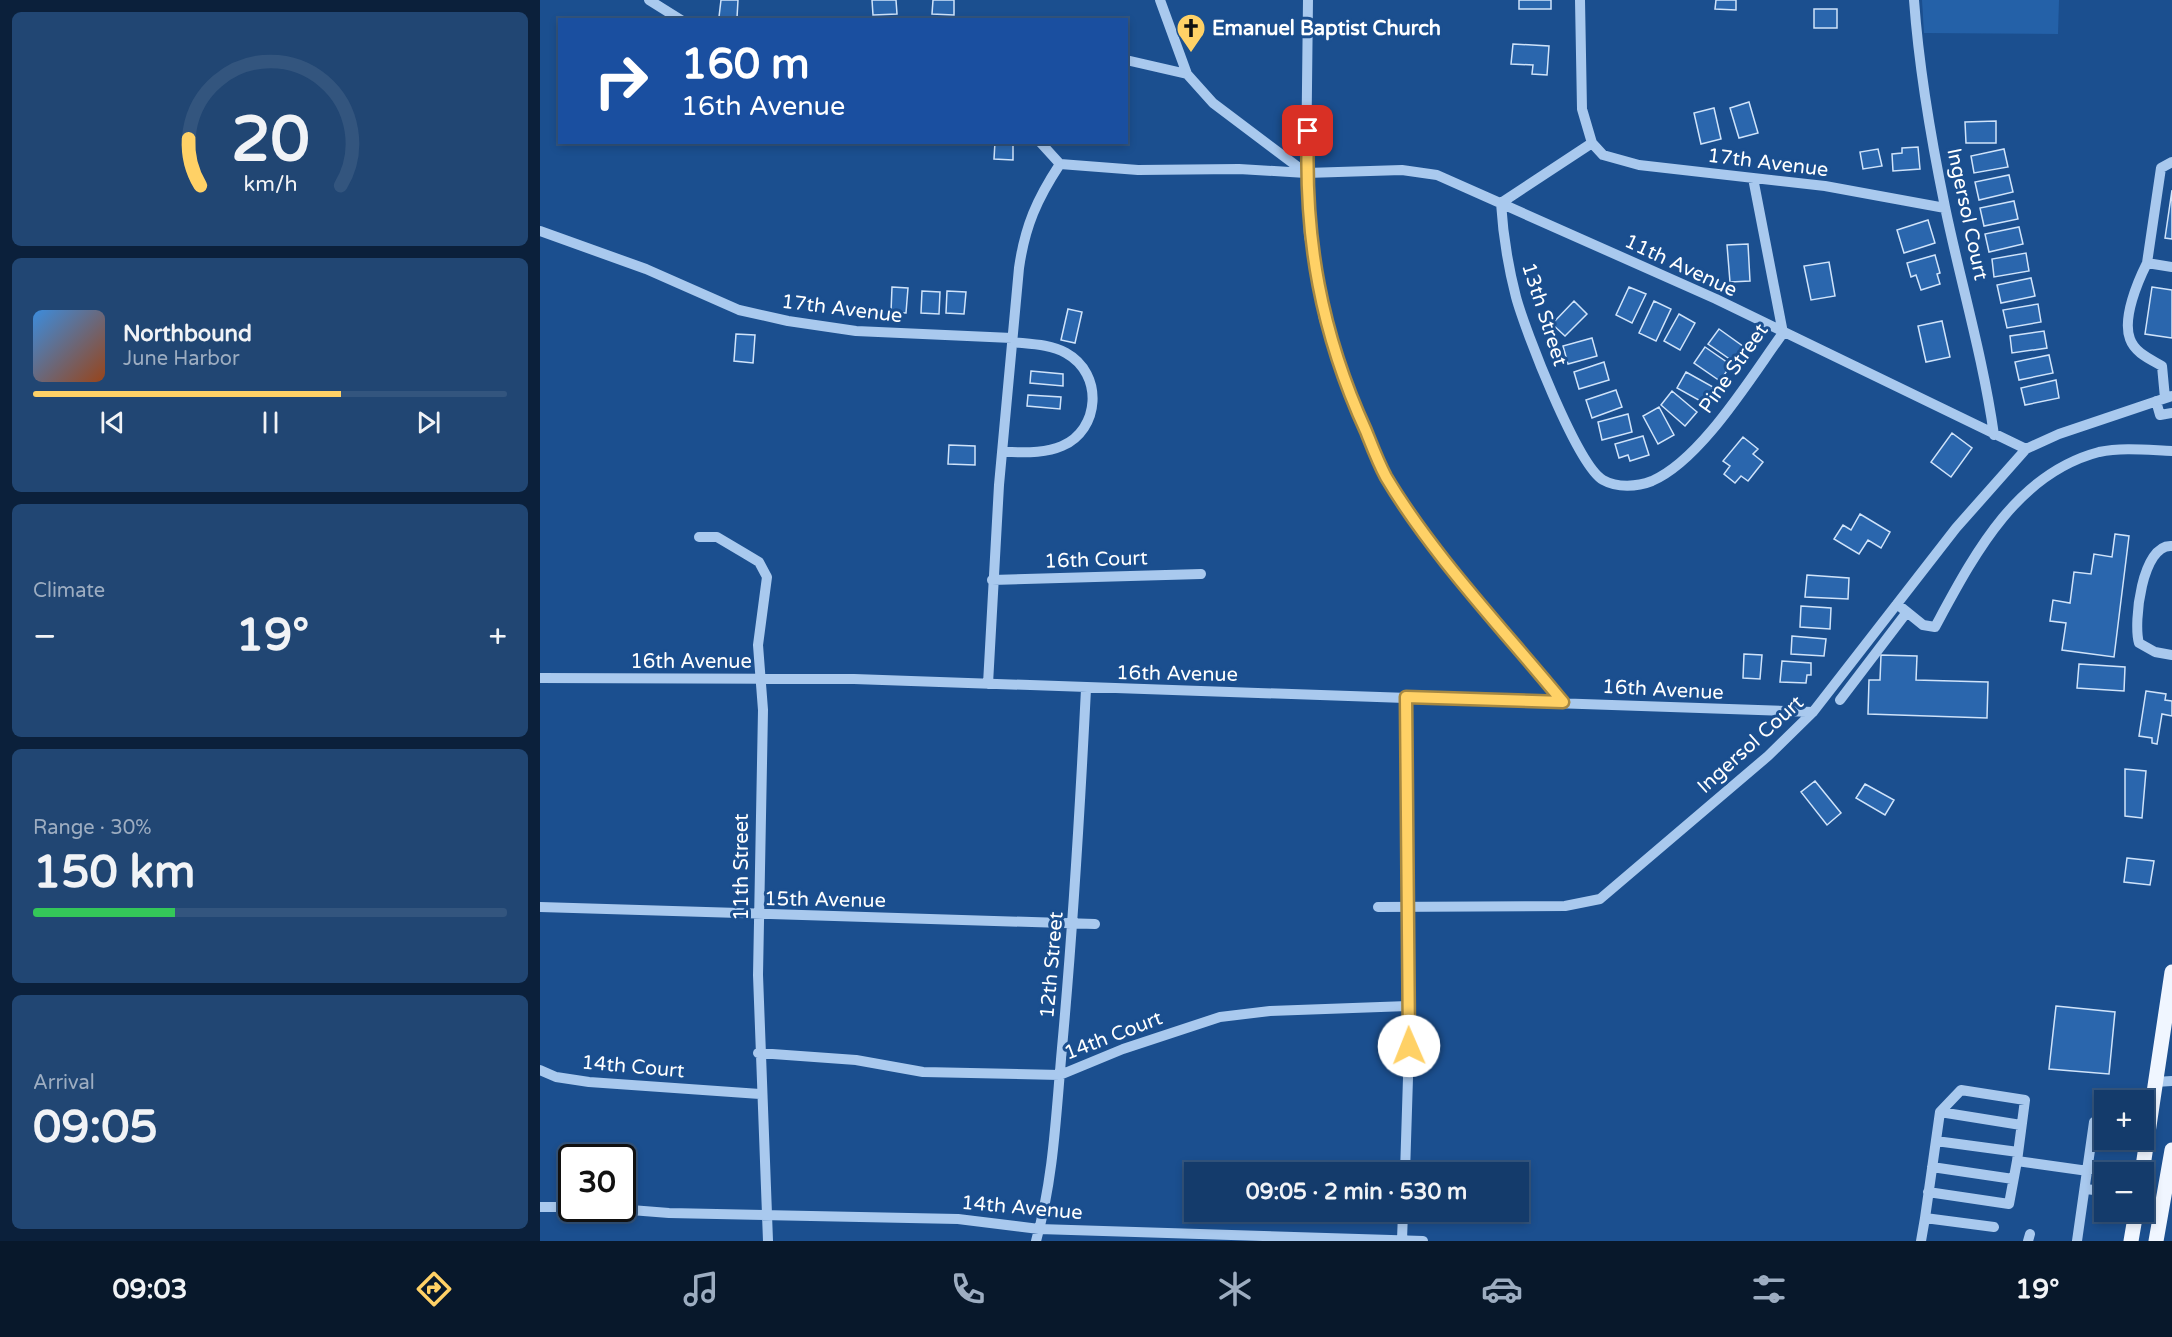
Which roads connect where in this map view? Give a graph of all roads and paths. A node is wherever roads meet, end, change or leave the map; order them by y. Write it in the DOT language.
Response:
graph roads {
  1 [pos="649,0"];
  2 [pos="1160,0"];
  3 [pos="1308,0"];
  4 [pos="1580,0"];
  5 [pos="1914,0"];
  6 [pos="678,18"];
  7 [pos="1128,60"];
  8 [pos="1187,74"];
  9 [pos="1592,143"];
  10 [pos="1042,144"];
  11 [pos="2172,162"];
  12 [pos="1060,164"];
  13 [pos="1306,173"];
  14 [pos="1753,178"];
  15 [pos="1500,203"];
  16 [pos="1945,208"];
  17 [pos="540,231"];
  18 [pos="2147,263"];
  19 [pos="2172,267"];
  20 [pos="1783,333"];
  21 [pos="1012,340"];
  22 [pos="2167,364"];
  23 [pos="2164,398"];
  24 [pos="2172,413"];
  25 [pos="1994,435"];
  26 [pos="2026,449"];
  27 [pos="2172,451"];
  28 [pos="1002,452"];
  29 [pos="1617,485"];
  30 [pos="699,537"];
  31 [pos="2172,546"];
  32 [pos="1201,574"];
  33 [pos="992,580"];
  34 [pos="1897,604"];
  35 [pos="1907,612"];
  36 [pos="2172,655"];
  37 [pos="540,678"];
  38 [pos="760,679"];
  39 [pos="988,684"];
  40 [pos="1086,689"];
  41 [pos="1406,697"];
  42 [pos="1840,700"];
  43 [pos="1563,702"];
  44 [pos="1813,712"];
  45 [pos="540,907"];
  46 [pos="1378,907"];
  47 [pos="1409,909"];
  48 [pos="759,916"];
  49 [pos="1074,923"];
  50 [pos="1095,924"];
  51 [pos="2172,972"];
  52 [pos="1408,1006"];
  53 [pos="759,1053"];
  54 [pos="540,1070"];
  55 [pos="1060,1075"];
  56 [pos="2155,1082"];
  57 [pos="2172,1082"];
  58 [pos="760,1094"];
  59 [pos="1940,1112"];
  60 [pos="2094,1122"];
  61 [pos="2021,1125"];
  62 [pos="1936,1140"];
  63 [pos="2172,1150"];
  64 [pos="2017,1156"];
  65 [pos="1405,1162"];
  66 [pos="2144,1162"];
  67 [pos="1932,1167"];
  68 [pos="2088,1171"];
  69 [pos="2013,1179"];
  70 [pos="2085,1189"];
  71 [pos="2094,1190"];
  72 [pos="1928,1192"];
  73 [pos="540,1207"];
  74 [pos="558,1207"];
  75 [pos="636,1211"];
  76 [pos="767,1215"];
  77 [pos="1924,1218"];
  78 [pos="1403,1222"];
  79 [pos="2134,1222"];
  80 [pos="1994,1227"];
  81 [pos="1039,1229"];
  82 [pos="1402,1240"];
  83 [pos="768,1241"];
  84 [pos="1036,1241"];
  85 [pos="1423,1241"];
  86 [pos="1921,1241"];
  87 [pos="2078,1241"];
  88 [pos="2131,1241"];
  89 [pos="2156,1241"];
  1 -- 6 [label="street"];
  2 -- 8 [label="street"];
  3 -- 13 [label="street"];
  4 -- 9 [label="street"];
  5 -- 16 [label="street, Ingersol Court"];
  7 -- 8 [label="street"];
  8 -- 13 [label="street"];
  9 -- 14 [label="street, 17th Avenue"];
  9 -- 15 [label="street"];
  10 -- 12 [label="street"];
  11 -- 18 [label="street"];
  12 -- 13 [label="street"];
  12 -- 21 [label="street"];
  13 -- 15 [label="street, 11th Avenue"];
  13 -- 43 [label="street"];
  14 -- 16 [label="street, 17th Avenue"];
  14 -- 20 [label="street, Pine Street"];
  15 -- 20 [label="street, 11th Avenue"];
  15 -- 29 [label="street, 13th Street"];
  16 -- 25 [label="street, Ingersol Court"];
  17 -- 21 [label="street, 17th Avenue"];
  18 -- 19 [label="street"];
  18 -- 22 [label="street"];
  20 -- 25 [label="street, 11th Avenue"];
  20 -- 29 [label="street, Pine Street"];
  21 -- 28 [label="street"];
  21 -- 28 [label="street"];
  22 -- 23 [label="street"];
  23 -- 24 [label="street"];
  23 -- 26 [label="street"];
  25 -- 26 [label="street, 11th Avenue"];
  26 -- 34 [label="street, Ingersol Court"];
  27 -- 35 [label="street"];
  28 -- 33 [label="street"];
  30 -- 38 [label="street, 11th Street"];
  31 -- 36 [label="street"];
  32 -- 33 [label="street, 16th Court"];
  33 -- 39 [label="street"];
  34 -- 35 [label="street"];
  34 -- 44 [label="street, Ingersol Court"];
  35 -- 42 [label="street"];
  37 -- 38 [label="street, 16th Avenue"];
  38 -- 39 [label="street, 16th Avenue"];
  38 -- 48 [label="street, 11th Street"];
  39 -- 40 [label="street, 16th Avenue"];
  40 -- 41 [label="street, 16th Avenue"];
  40 -- 49 [label="street, 12th Street"];
  41 -- 43 [label="street, 16th Avenue"];
  41 -- 47 [label="street"];
  43 -- 44 [label="street, 16th Avenue"];
  44 -- 47 [label="street, Ingersol Court"];
  45 -- 48 [label="street, 15th Avenue"];
  46 -- 47 [label="street"];
  47 -- 52 [label="street"];
  48 -- 49 [label="street, 15th Avenue"];
  48 -- 53 [label="street, 11th Street"];
  49 -- 50 [label="street"];
  49 -- 55 [label="street, 12th Street"];
  51 -- 56 [label="main road"];
  52 -- 55 [label="street, 14th Court"];
  52 -- 65 [label="street"];
  53 -- 55 [label="street, 14th Court"];
  53 -- 58 [label="street, 11th Street"];
  54 -- 58 [label="street, 14th Court"];
  55 -- 81 [label="street, 12th Street"];
  56 -- 57 [label="street"];
  56 -- 66 [label="main road"];
  58 -- 76 [label="street, 11th Street"];
  59 -- 61 [label="street"];
  59 -- 61 [label="street"];
  59 -- 62 [label="street"];
  60 -- 68 [label="street"];
  61 -- 64 [label="street"];
  62 -- 64 [label="street"];
  62 -- 67 [label="street"];
  63 -- 89 [label="main road"];
  64 -- 68 [label="street"];
  64 -- 69 [label="street"];
  67 -- 69 [label="street"];
  67 -- 72 [label="street"];
  68 -- 70 [label="street"];
  69 -- 72 [label="street"];
  70 -- 71 [label="street"];
  70 -- 87 [label="street"];
  72 -- 77 [label="street"];
  73 -- 74 [label="street"];
  75 -- 76 [label="street, 14th Avenue"];
  76 -- 81 [label="street, 14th Avenue"];
  76 -- 83 [label="street, 11th Street"];
  77 -- 80 [label="street"];
  77 -- 86 [label="street"];
  78 -- 82 [label="street"];
  79 -- 88 [label="main road"];
  81 -- 82 [label="street, 14th Avenue"];
  81 -- 84 [label="street, 12th Street"];
  82 -- 85 [label="street, 14th Avenue"];
}
